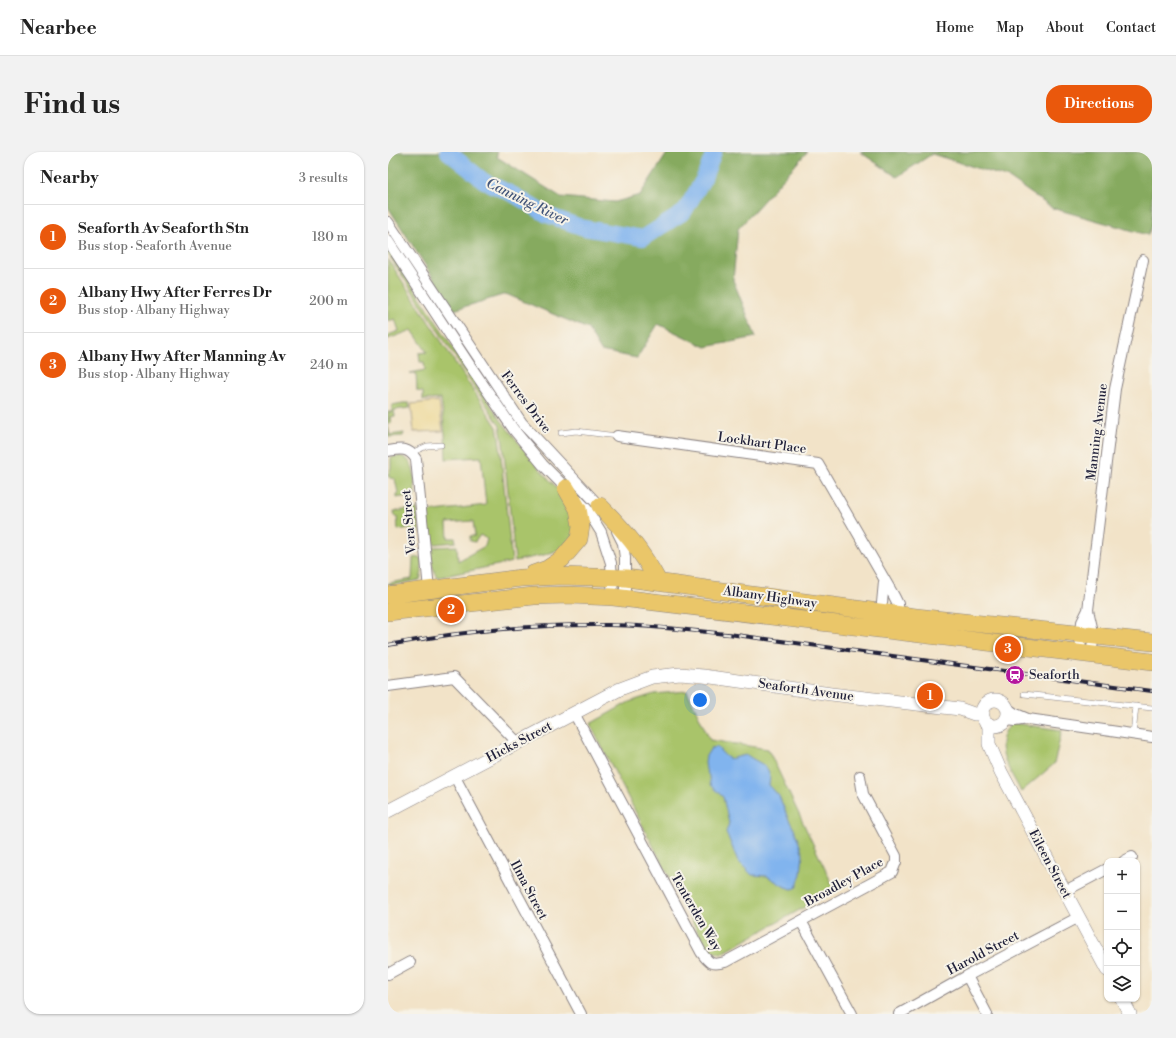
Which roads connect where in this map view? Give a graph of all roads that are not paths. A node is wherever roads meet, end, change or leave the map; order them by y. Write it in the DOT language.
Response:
graph roads {
  1 [pos="388,222"];
  2 [pos="388,241"];
  3 [pos="1143,260"];
  4 [pos="561,433"];
  5 [pos="617,436"];
  6 [pos="442,444"];
  7 [pos="388,451"];
  8 [pos="412,453"];
  9 [pos="566,488"];
  10 [pos="600,506"];
  11 [pos="619,577"];
  12 [pos="521,578"];
  13 [pos="658,581"];
  14 [pos="884,582"];
  15 [pos="429,589"];
  16 [pos="388,595"];
  17 [pos="619,598"];
  18 [pos="388,612"];
  19 [pos="891,613"];
  20 [pos="890,630"];
  21 [pos="1087,635"];
  22 [pos="1152,642"];
  23 [pos="1086,654"];
  24 [pos="1152,662"];
  25 [pos="652,677"];
  26 [pos="388,686"];
  27 [pos="1024,694"];
  28 [pos="1136,706"];
  29 [pos="1152,708"];
  30 [pos="574,713"];
  31 [pos="995,716"];
  32 [pos="1133,735"];
  33 [pos="1152,737"];
  34 [pos="518,743"];
  35 [pos="860,776"];
  36 [pos="455,777"];
  37 [pos="388,812"];
  38 [pos="1104,871"];
  39 [pos="1065,891"];
  40 [pos="1079,917"];
  41 [pos="801,921"];
  42 [pos="410,962"];
  43 [pos="1105,966"];
  44 [pos="388,974"];
  45 [pos="967,976"];
  46 [pos="1124,1002"];
  47 [pos="580,1014"];
  48 [pos="852,1014"];
  49 [pos="899,1014"];
  50 [pos="987,1014"];
  51 [pos="1130,1014"];
  1 -- 10 [label="street, Ferres Drive"];
  2 -- 9 [label="street, Ferres Drive"];
  3 -- 21 [label="street, Manning Avenue"];
  4 -- 5 [label="lane"];
  5 -- 14 [label="street, Lockhart Place"];
  6 -- 8 [label="lane"];
  7 -- 8 [label="street"];
  8 -- 15 [label="street, Vera Street"];
  9 -- 11 [label="street, Ferres Drive"];
  9 -- 12 [label="highway"];
  10 -- 11 [label="street, Ferres Drive"];
  10 -- 13 [label="highway"];
  11 -- 12 [label="highway, Albany Highway"];
  11 -- 13 [label="highway, Albany Highway"];
  11 -- 17 [label="street, Ferres Drive"];
  11 -- 17 [label="street, Ferres Drive"];
  12 -- 15 [label="highway, Albany Highway"];
  13 -- 19 [label="highway, Albany Highway"];
  14 -- 19 [label="street, Lockhart Place"];
  14 -- 19 [label="street, Lockhart Place"];
  15 -- 16 [label="highway, Albany Highway"];
  17 -- 18 [label="highway, Albany Highway"];
  17 -- 20 [label="highway, Albany Highway"];
  19 -- 20 [label="street, Lockhart Place"];
  19 -- 20 [label="street, Lockhart Place"];
  19 -- 21 [label="highway, Albany Highway"];
  20 -- 23 [label="highway, Albany Highway"];
  21 -- 22 [label="highway, Albany Highway"];
  21 -- 23 [label="street, Manning Avenue"];
  23 -- 24 [label="highway, Albany Highway"];
  25 -- 30 [label="street, Hicks Street"];
  25 -- 31 [label="street, Seaforth Avenue"];
  26 -- 34 [label="street"];
  27 -- 28 [label="lane"];
  28 -- 29 [label="lane"];
  28 -- 32 [label="lane"];
  30 -- 34 [label="street, Hicks Street"];
  30 -- 41 [label="street, Tenterden Way"];
  31 -- 32 [label="street"];
  31 -- 39 [label="street, Eileen Street"];
  32 -- 33 [label="street"];
  34 -- 36 [label="street, Hicks Street"];
  35 -- 41 [label="street, Broadley Place"];
  36 -- 37 [label="street, Hicks Street"];
  36 -- 47 [label="street, Ilma Street"];
  38 -- 39 [label="street"];
  39 -- 40 [label="street, Eileen Street"];
  40 -- 43 [label="street, Eileen Street"];
  40 -- 45 [label="street, Harold Street"];
  41 -- 48 [label="street"];
  42 -- 44 [label="street"];
  45 -- 49 [label="street, Harold Street"];
  45 -- 50 [label="street"];
  46 -- 51 [label="street"];
}
